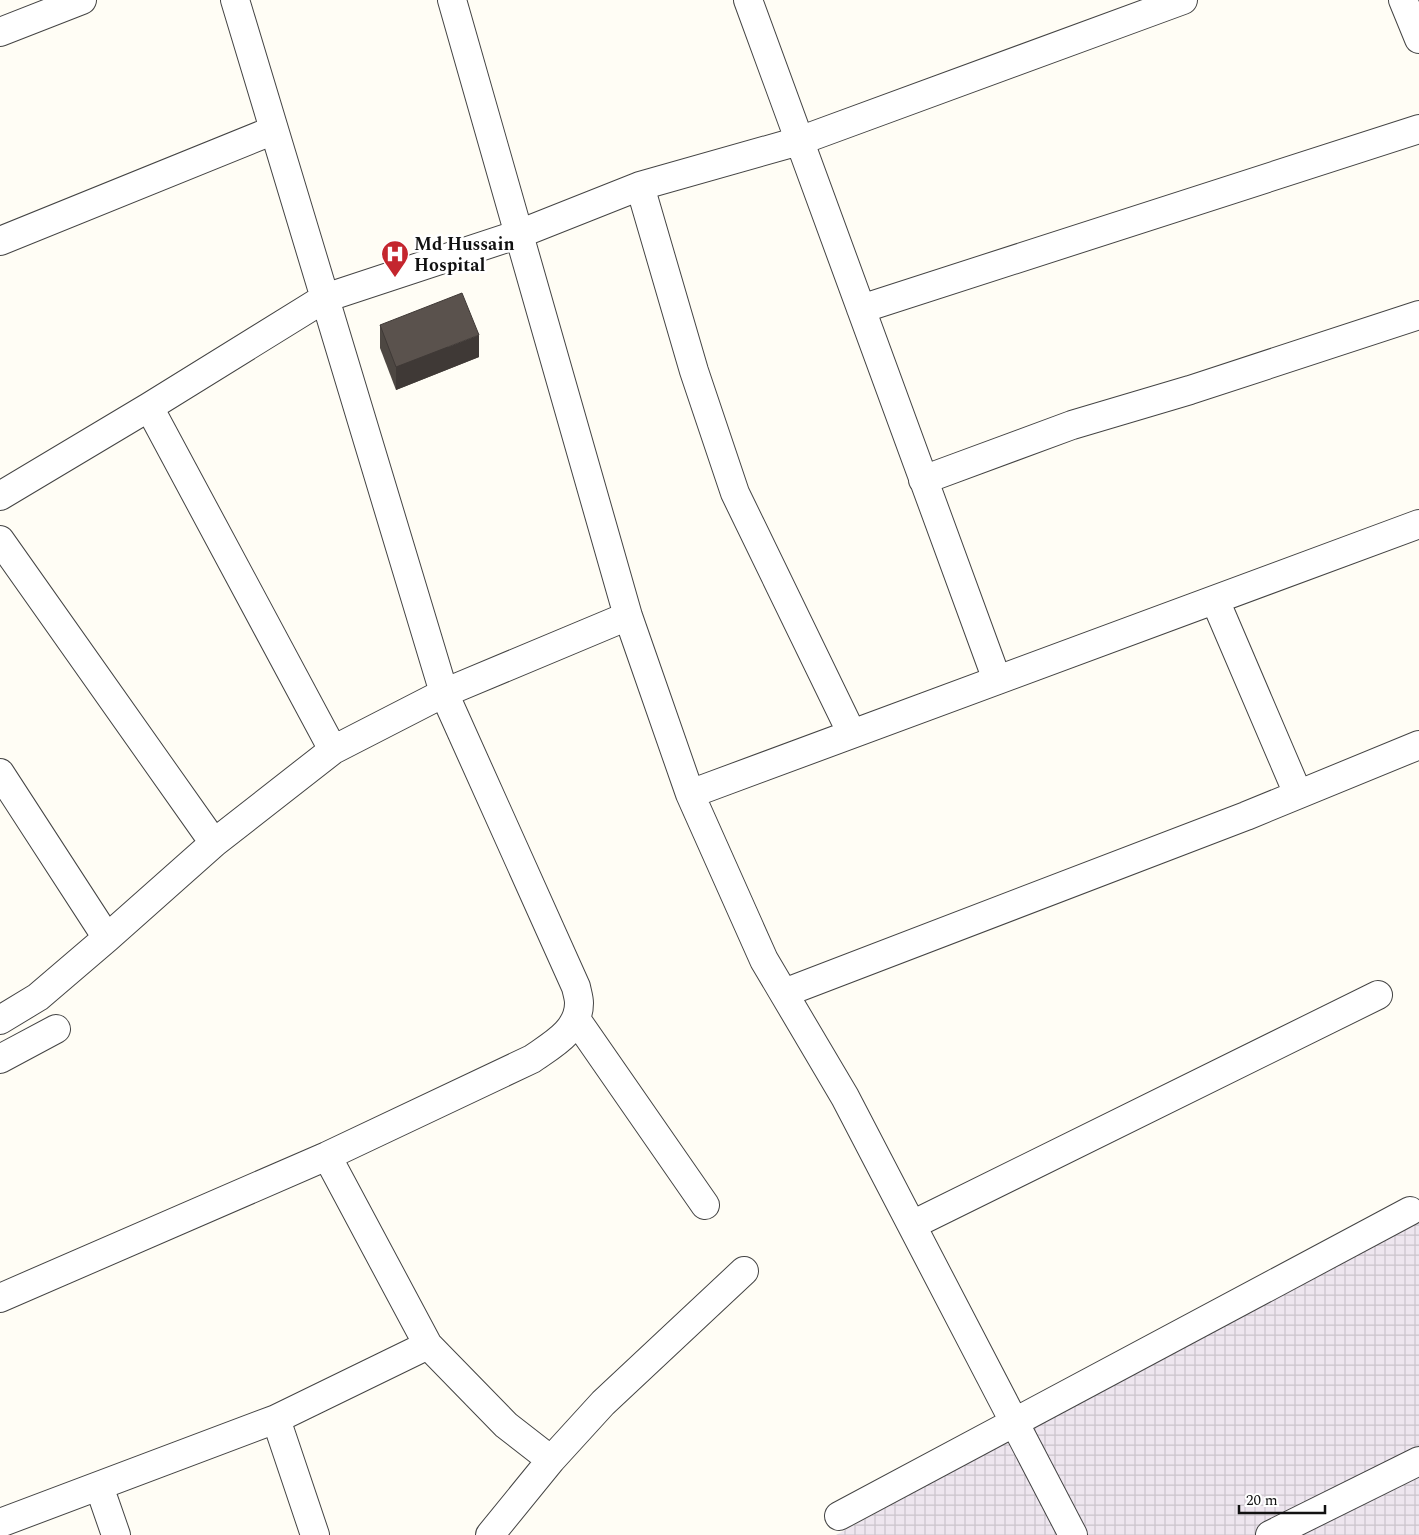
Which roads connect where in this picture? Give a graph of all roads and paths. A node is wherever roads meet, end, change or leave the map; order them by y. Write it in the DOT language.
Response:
graph roads {
  1 [pos="82,0"];
  2 [pos="235,0"];
  3 [pos="452,0"];
  4 [pos="748,0"];
  5 [pos="1183,0"];
  6 [pos="1403,0"];
  7 [pos="0,32"];
  8 [pos="1419,39"];
  9 [pos="1419,129"];
  10 [pos="274,130"];
  11 [pos="799,141"];
  12 [pos="640,186"];
  13 [pos="519,234"];
  14 [pos="0,241"];
  15 [pos="325,298"];
  16 [pos="861,309"];
  17 [pos="1419,315"];
  18 [pos="149,407"];
  19 [pos="923,480"];
  20 [pos="0,496"];
  21 [pos="1419,524"];
  22 [pos="0,540"];
  23 [pos="1215,600"];
  24 [pos="628,616"];
  25 [pos="997,680"];
  26 [pos="444,693"];
  27 [pos="852,734"];
  28 [pos="1419,745"];
  29 [pos="333,750"];
  30 [pos="0,772"];
  31 [pos="690,794"];
  32 [pos="1298,794"];
  33 [pos="214,843"];
  34 [pos="107,938"];
  35 [pos="784,993"];
  36 [pos="1378,995"];
  37 [pos="576,1019"];
  38 [pos="0,1020"];
  39 [pos="56,1029"];
  40 [pos="0,1059"];
  41 [pos="328,1156"];
  42 [pos="705,1205"];
  43 [pos="1410,1211"];
  44 [pos="912,1225"];
  45 [pos="744,1271"];
  46 [pos="0,1298"];
  47 [pos="428,1345"];
  48 [pos="276,1420"];
  49 [pos="1016,1422"];
  50 [pos="551,1460"];
  51 [pos="1419,1460"];
  52 [pos="100,1486"];
  53 [pos="839,1516"];
  54 [pos="0,1523"];
  55 [pos="116,1535"];
  56 [pos="315,1535"];
  57 [pos="490,1535"];
  58 [pos="1073,1535"];
  59 [pos="1270,1535"];
  1 -- 7 [label="street"];
  2 -- 10 [label="street"];
  3 -- 13 [label="street"];
  4 -- 11 [label="street"];
  5 -- 11 [label="street"];
  6 -- 8 [label="street"];
  9 -- 16 [label="street"];
  10 -- 14 [label="street"];
  10 -- 15 [label="street"];
  11 -- 12 [label="street"];
  11 -- 16 [label="street"];
  12 -- 13 [label="street"];
  12 -- 27 [label="street"];
  13 -- 15 [label="street"];
  13 -- 24 [label="street"];
  15 -- 18 [label="street"];
  15 -- 26 [label="street"];
  16 -- 19 [label="street"];
  17 -- 19 [label="street"];
  18 -- 20 [label="street"];
  18 -- 29 [label="street"];
  19 -- 25 [label="street"];
  21 -- 23 [label="street"];
  22 -- 33 [label="street"];
  23 -- 25 [label="street"];
  23 -- 32 [label="street"];
  24 -- 26 [label="street"];
  24 -- 31 [label="street"];
  25 -- 27 [label="street"];
  26 -- 29 [label="street"];
  26 -- 37 [label="street"];
  27 -- 31 [label="street"];
  28 -- 32 [label="street"];
  29 -- 33 [label="street"];
  30 -- 34 [label="street"];
  31 -- 35 [label="street"];
  32 -- 35 [label="street"];
  33 -- 34 [label="street"];
  34 -- 38 [label="street"];
  35 -- 44 [label="street"];
  36 -- 44 [label="street"];
  37 -- 41 [label="street"];
  37 -- 42 [label="street"];
  39 -- 40 [label="street"];
  41 -- 46 [label="street"];
  41 -- 47 [label="street"];
  43 -- 49 [label="street"];
  44 -- 49 [label="street"];
  45 -- 50 [label="street"];
  47 -- 48 [label="street"];
  47 -- 50 [label="street"];
  48 -- 52 [label="street"];
  48 -- 56 [label="street"];
  49 -- 53 [label="street"];
  49 -- 58 [label="street"];
  50 -- 57 [label="street"];
  51 -- 59 [label="street"];
  52 -- 54 [label="street"];
  52 -- 55 [label="street"];
}
